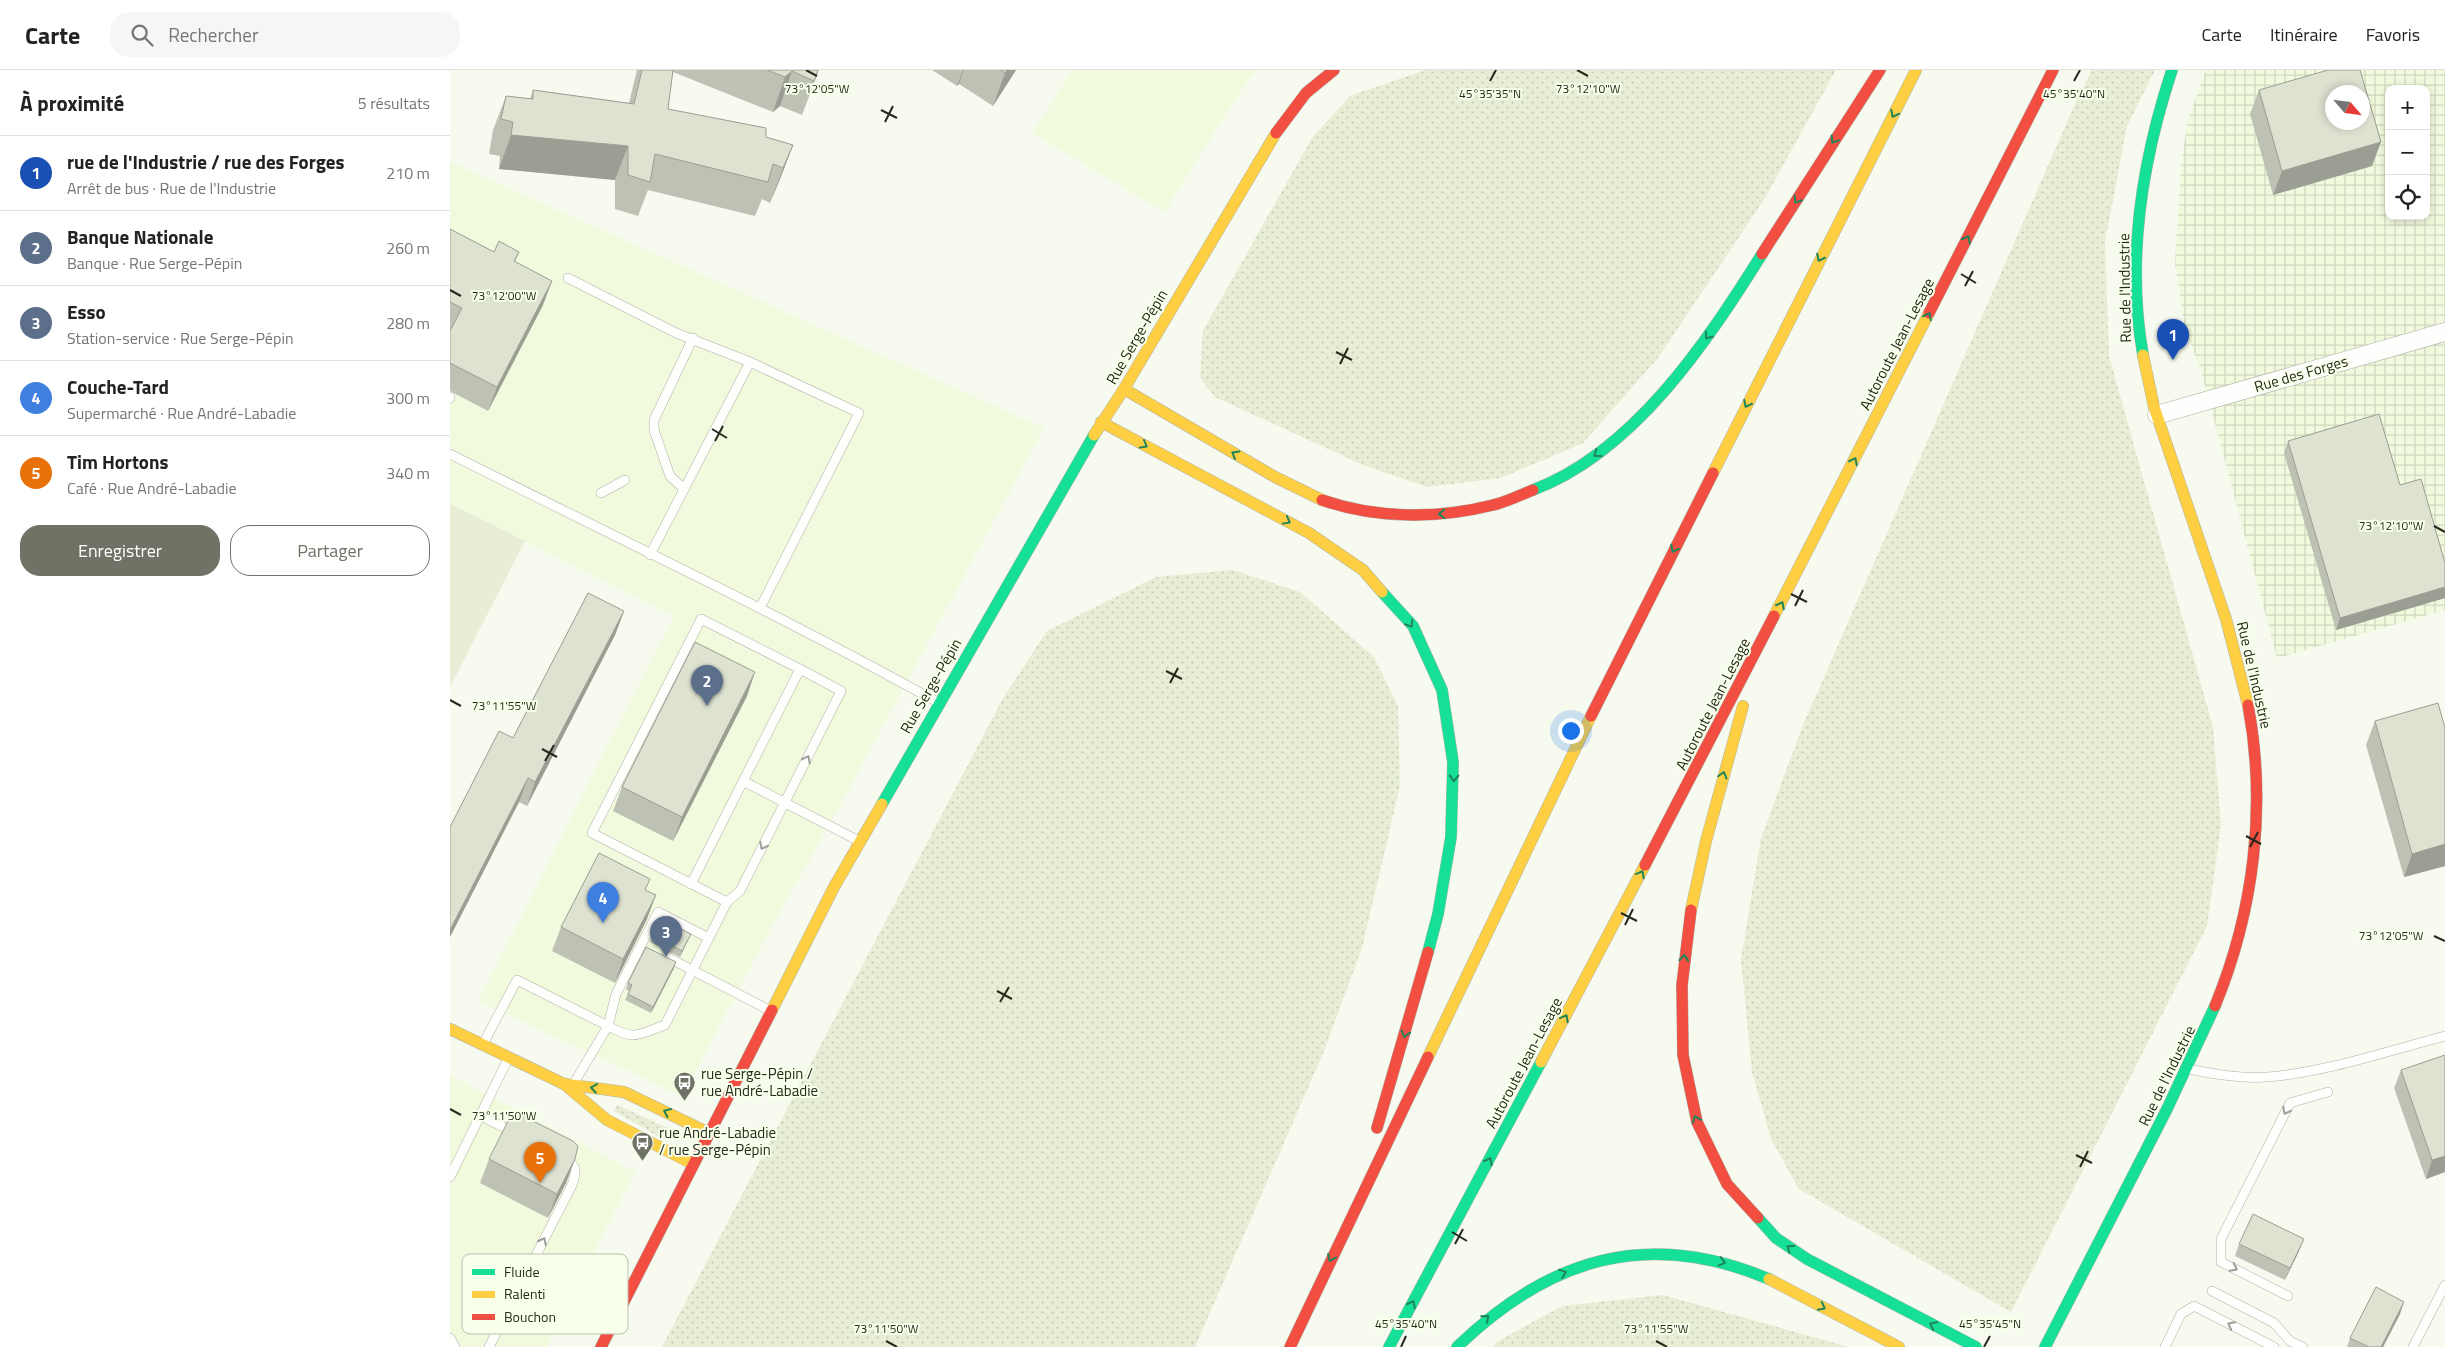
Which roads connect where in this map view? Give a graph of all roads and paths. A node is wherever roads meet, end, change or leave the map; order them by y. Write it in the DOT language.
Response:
graph roads {
  1 [pos="1334,70"];
  2 [pos="1880,70"];
  3 [pos="1916,70"];
  4 [pos="2053,70"];
  5 [pos="2172,70"];
  6 [pos="568,278"];
  7 [pos="2445,332"];
  8 [pos="693,338"];
  9 [pos="750,362"];
  10 [pos="1124,389"];
  11 [pos="2157,415"];
  12 [pos="1101,422"];
  13 [pos="450,454"];
  14 [pos="625,480"];
  15 [pos="684,490"];
  16 [pos="602,494"];
  17 [pos="650,555"];
  18 [pos="760,608"];
  19 [pos="1758,649"];
  20 [pos="800,670"];
  21 [pos="939,703"];
  22 [pos="744,781"];
  23 [pos="785,802"];
  24 [pos="859,841"];
  25 [pos="691,884"];
  26 [pos="727,902"];
  27 [pos="709,938"];
  28 [pos="641,944"];
  29 [pos="692,970"];
  30 [pos="771,1011"];
  31 [pos="608,1026"];
  32 [pos="450,1029"];
  33 [pos="2445,1036"];
  34 [pos="483,1044"];
  35 [pos="510,1057"];
  36 [pos="2188,1069"];
  37 [pos="569,1086"];
  38 [pos="2328,1092"];
  39 [pos="480,1116"];
  40 [pos="709,1133"];
  41 [pos="522,1137"];
  42 [pos="551,1151"];
  43 [pos="693,1164"];
  44 [pos="450,1177"];
  45 [pos="1352,1214"];
  46 [pos="537,1254"];
  47 [pos="2445,1285"];
  48 [pos="2212,1292"];
  49 [pos="628,1293"];
  50 [pos="2288,1296"];
  51 [pos="496,1334"];
  52 [pos="608,1334"];
  53 [pos="450,1338"];
  54 [pos="2288,1344"];
  55 [pos="455,1347"];
  56 [pos="489,1347"];
  57 [pos="601,1347"];
  58 [pos="1290,1347"];
  59 [pos="1388,1347"];
  60 [pos="1457,1347"];
  61 [pos="1899,1347"];
  62 [pos="1976,1347"];
  63 [pos="2045,1347"];
  64 [pos="2165,1347"];
  65 [pos="2274,1347"];
  66 [pos="2303,1347"];
  67 [pos="2413,1347"];
  1 -- 10 [label="main road, Rue Serge-Pépin"];
  2 -- 10 [label="main road, one-way"];
  3 -- 45 [label="main road, one-way"];
  19 -- 4 [label="main road, Autoroute Jean-Lesage, one-way"];
  5 -- 11 [label="main road, Rue de l'Industrie"];
  6 -- 8 [label="lane"];
  7 -- 11 [label="street, Rue des Forges"];
  8 -- 9 [label="lane"];
  8 -- 15 [label="lane"];
  9 -- 15 [label="lane"];
  9 -- 18 [label="lane"];
  10 -- 12 [label="main road, Rue Serge-Pépin"];
  11 -- 36 [label="main road, Rue de l'Industrie"];
  12 -- 21 [label="main road, Rue Serge-Pépin"];
  12 -- 45 [label="main road, one-way"];
  13 -- 17 [label="lane"];
  14 -- 16 [label="lane"];
  15 -- 17 [label="lane"];
  17 -- 18 [label="lane"];
  18 -- 21 [label="lane"];
  59 -- 19 [label="main road, Autoroute Jean-Lesage, one-way"];
  62 -- 19 [label="main road, one-way"];
  20 -- 22 [label="lane"];
  23 -- 20 [label="lane, one-way"];
  20 -- 25 [label="lane"];
  21 -- 24 [label="main road, Rue Serge-Pépin"];
  22 -- 23 [label="lane"];
  22 -- 25 [label="lane"];
  23 -- 24 [label="lane"];
  23 -- 26 [label="lane, one-way"];
  24 -- 30 [label="main road, Rue Serge-Pépin"];
  25 -- 26 [label="lane"];
  26 -- 27 [label="lane"];
  27 -- 28 [label="lane"];
  27 -- 29 [label="lane"];
  28 -- 29 [label="lane"];
  28 -- 31 [label="lane"];
  29 -- 30 [label="lane"];
  29 -- 31 [label="lane"];
  30 -- 40 [label="main road, Rue Serge-Pépin"];
  31 -- 34 [label="lane"];
  31 -- 37 [label="lane"];
  32 -- 34 [label="main road"];
  33 -- 36 [label="lane"];
  34 -- 35 [label="main road"];
  35 -- 37 [label="main road"];
  35 -- 39 [label="lane"];
  36 -- 63 [label="main road, Rue de l'Industrie"];
  40 -- 37 [label="main road, one-way"];
  37 -- 43 [label="main road"];
  38 -- 50 [label="lane, one-way"];
  39 -- 41 [label="lane"];
  39 -- 44 [label="lane"];
  40 -- 43 [label="main road, Rue Serge-Pépin"];
  46 -- 42 [label="lane, one-way"];
  43 -- 49 [label="main road, Rue Serge-Pépin"];
  45 -- 58 [label="main road, one-way"];
  47 -- 67 [label="lane"];
  48 -- 54 [label="lane"];
  56 -- 51 [label="lane, one-way"];
  52 -- 57 [label="main road, Rue Serge-Pépin"];
  53 -- 55 [label="lane"];
  54 -- 66 [label="lane"];
  60 -- 61 [label="main road, one-way"];
  65 -- 64 [label="lane, one-way"];
}
